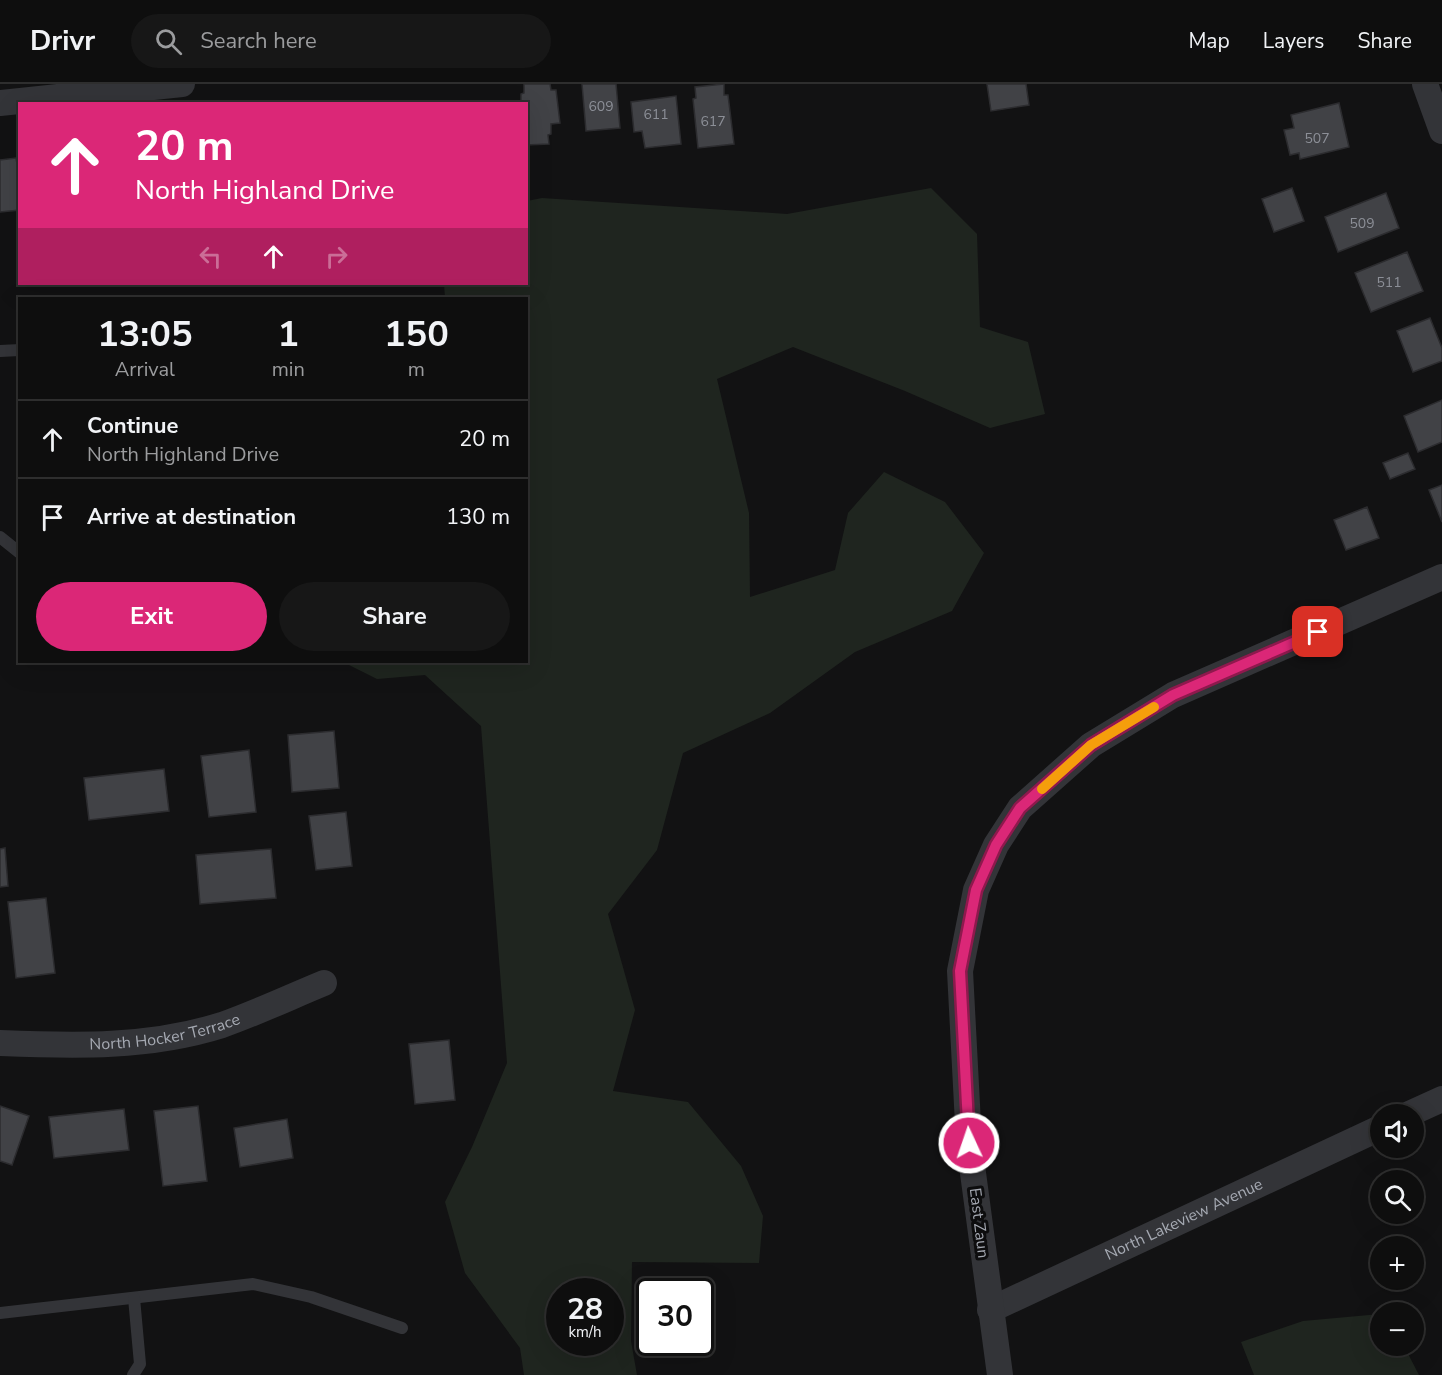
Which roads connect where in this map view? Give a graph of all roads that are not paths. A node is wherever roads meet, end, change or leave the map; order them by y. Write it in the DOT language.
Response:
graph roads {
  1 [pos="182,84"];
  2 [pos="1425,84"];
  3 [pos="0,103"];
  4 [pos="1442,131"];
  5 [pos="18,350"];
  6 [pos="0,351"];
  7 [pos="0,537"];
  8 [pos="18,551"];
  9 [pos="1442,577"];
  10 [pos="324,983"];
  11 [pos="0,1043"];
  12 [pos="1442,1099"];
  13 [pos="1424,1107"];
  14 [pos="1370,1133"];
  15 [pos="134,1298"];
  16 [pos="990,1310"];
  17 [pos="0,1313"];
  18 [pos="402,1328"];
  19 [pos="133,1375"];
  20 [pos="1000,1375"];
  1 -- 3 [label="street"];
  2 -- 4 [label="street"];
  5 -- 6 [label="lane"];
  7 -- 8 [label="lane"];
  9 -- 16 [label="street, East Zaun"];
  10 -- 11 [label="street, North Hocker Terrace"];
  12 -- 13 [label="street"];
  14 -- 16 [label="street, North Lakeview Avenue"];
  15 -- 17 [label="lane"];
  15 -- 18 [label="lane"];
  15 -- 19 [label="lane"];
  16 -- 20 [label="street, East Zaun"];
}
